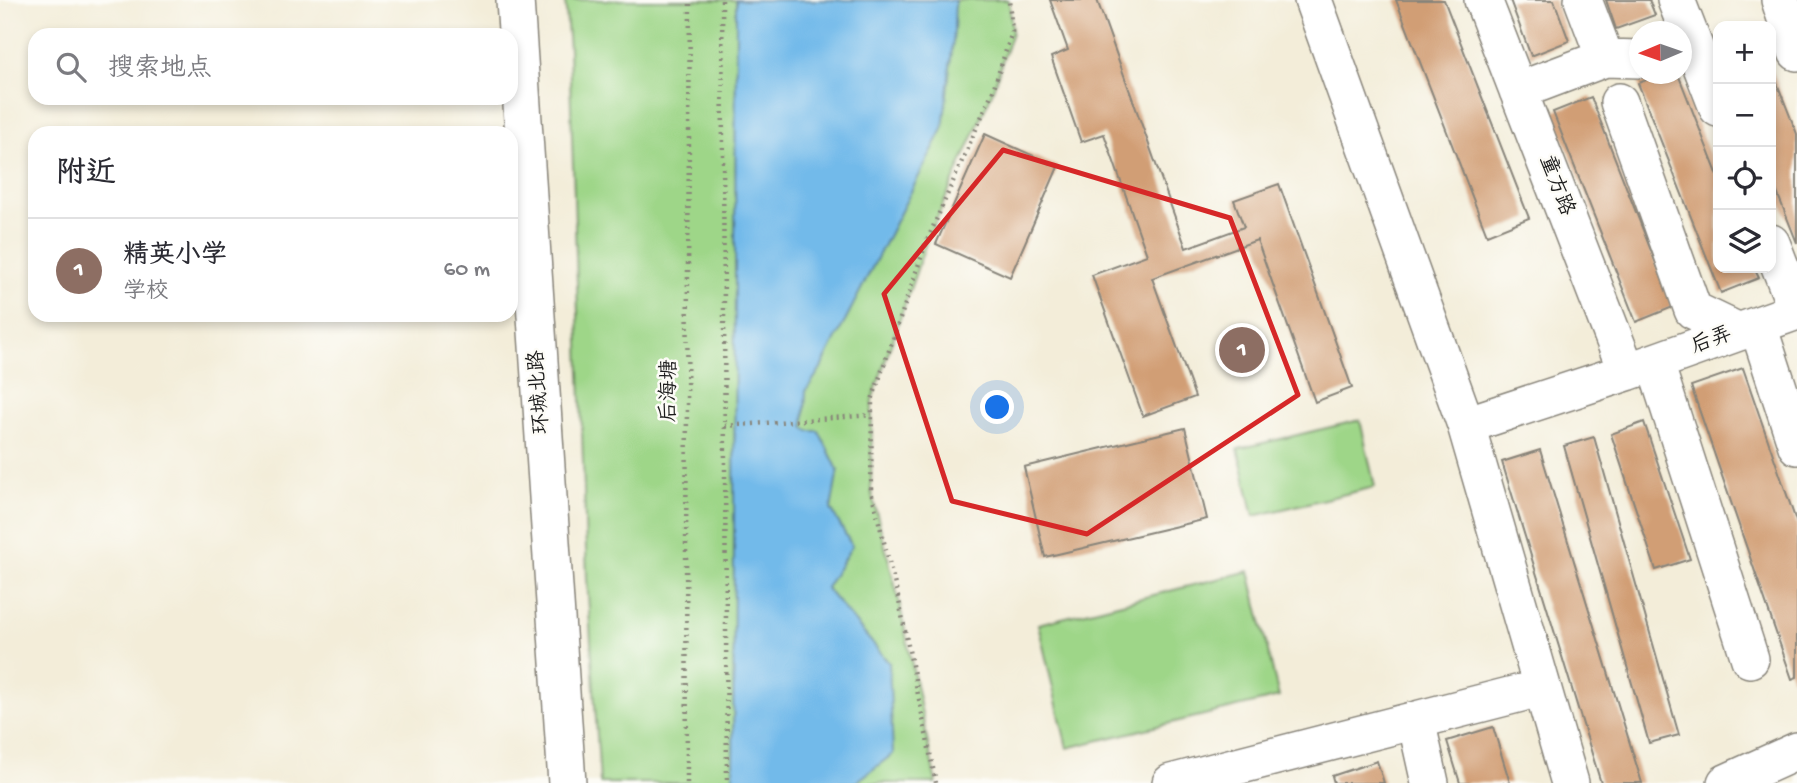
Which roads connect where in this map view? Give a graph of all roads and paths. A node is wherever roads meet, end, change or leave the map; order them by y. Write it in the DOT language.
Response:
graph roads {
  1 [pos="515,0"];
  2 [pos="690,0"];
  3 [pos="722,0"];
  4 [pos="1009,0"];
  5 [pos="1313,0"];
  6 [pos="1483,0"];
  7 [pos="1583,0"];
  8 [pos="1676,0"];
  9 [pos="1780,0"];
  10 [pos="1681,21"];
  11 [pos="517,28"];
  12 [pos="518,45"];
  13 [pos="1797,50"];
  14 [pos="1692,53"];
  15 [pos="1622,59"];
  16 [pos="1518,91"];
  17 [pos="1713,98"];
  18 [pos="1619,103"];
  19 [pos="1776,256"];
  20 [pos="1797,311"];
  21 [pos="1748,329"];
  22 [pos="1641,368"];
  23 [pos="872,415"];
  24 [pos="1465,425"];
  25 [pos="725,426"];
  26 [pos="1797,446"];
  27 [pos="1749,659"];
  28 [pos="1521,693"];
  29 [pos="1416,720"];
  30 [pos="1797,751"];
  31 [pos="1294,768"];
  32 [pos="567,783"];
  33 [pos="687,783"];
  34 [pos="727,783"];
  35 [pos="936,783"];
  36 [pos="1171,783"];
  37 [pos="1430,783"];
  38 [pos="1570,783"];
  39 [pos="1726,783"];
  1 -- 11 [label="street, 环城北路"];
  2 -- 33 [label="path, 后海塘"];
  3 -- 25 [label="path"];
  4 -- 23 [label="path"];
  5 -- 24 [label="street"];
  6 -- 16 [label="street, 童方路"];
  7 -- 15 [label="street"];
  8 -- 10 [label="street"];
  9 -- 13 [label="street"];
  12 -- 32 [label="street, 环城北路"];
  14 -- 17 [label="street"];
  15 -- 16 [label="street"];
  16 -- 22 [label="street, 童方路"];
  18 -- 21 [label="street"];
  19 -- 20 [label="street"];
  20 -- 21 [label="street, 后弄"];
  21 -- 22 [label="street, 后弄"];
  21 -- 26 [label="street"];
  22 -- 24 [label="street, 后弄"];
  22 -- 27 [label="street, 童方路"];
  23 -- 25 [label="path"];
  23 -- 35 [label="path"];
  24 -- 38 [label="street"];
  25 -- 34 [label="path"];
  28 -- 29 [label="street"];
  29 -- 31 [label="street"];
  29 -- 37 [label="street"];
  30 -- 39 [label="street"];
  31 -- 36 [label="street"];
}
